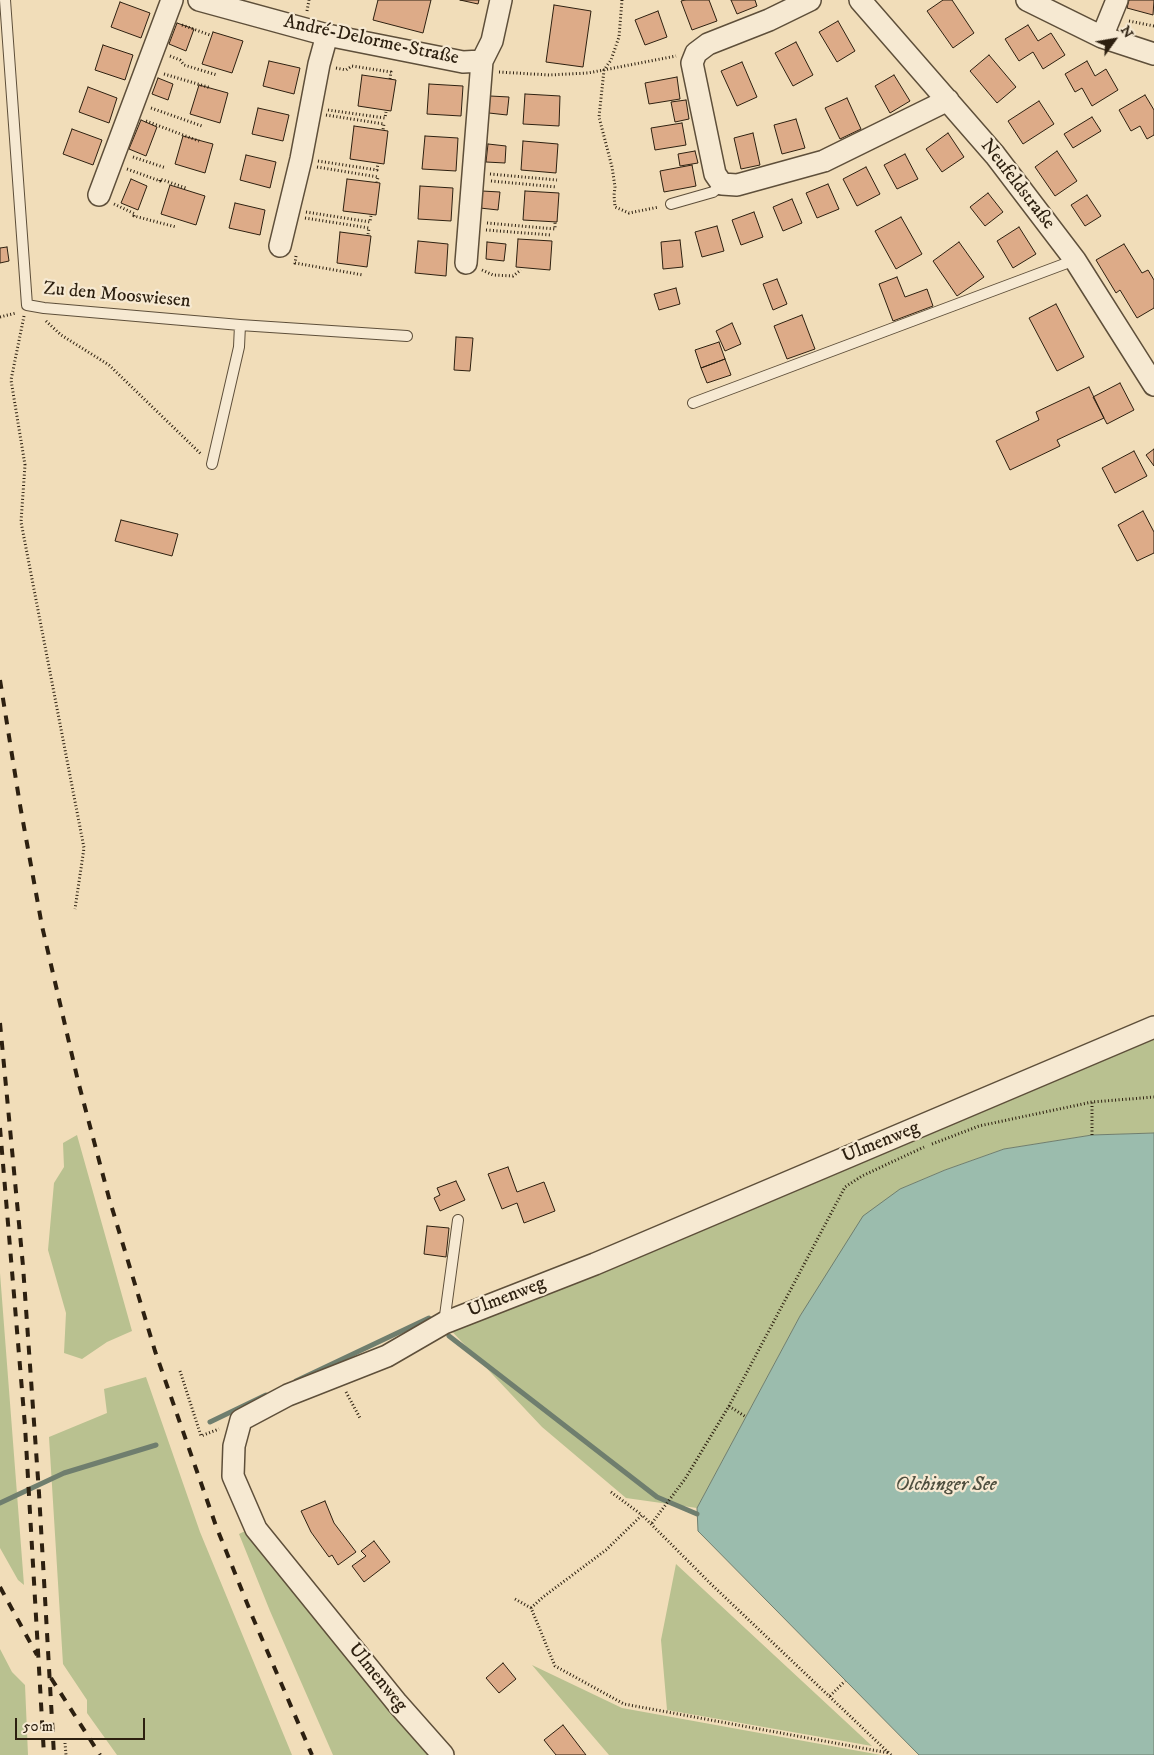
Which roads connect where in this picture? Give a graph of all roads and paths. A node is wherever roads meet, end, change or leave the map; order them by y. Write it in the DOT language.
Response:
graph roads {
  1 [pos="5,0"];
  2 [pos="199,0"];
  3 [pos="501,0"];
  4 [pos="622,0"];
  5 [pos="810,0"];
  6 [pos="860,0"];
  7 [pos="1028,0"];
  8 [pos="1117,0"];
  9 [pos="169,9"];
  10 [pos="210,35"];
  11 [pos="327,35"];
  12 [pos="1102,37"];
  13 [pos="696,53"];
  14 [pos="1154,54"];
  15 [pos="150,59"];
  16 [pos="482,61"];
  17 [pos="319,64"];
  18 [pos="604,70"];
  19 [pos="217,75"];
  20 [pos="390,79"];
  21 [pos="211,88"];
  22 [pos="948,100"];
  23 [pos="130,109"];
  24 [pos="311,109"];
  25 [pos="386,112"];
  26 [pos="202,126"];
  27 [pos="383,130"];
  28 [pos="199,141"];
  29 [pos="112,157"];
  30 [pos="300,161"];
  31 [pos="378,163"];
  32 [pos="166,168"];
  33 [pos="473,176"];
  34 [pos="557,180"];
  35 [pos="377,182"];
  36 [pos="722,184"];
  37 [pos="557,187"];
  38 [pos="186,188"];
  39 [pos="99,195"];
  40 [pos="671,204"];
  41 [pos="288,211"];
  42 [pos="371,215"];
  43 [pos="555,222"];
  44 [pos="468,225"];
  45 [pos="176,227"];
  46 [pos="368,235"];
  47 [pos="551,235"];
  48 [pos="280,246"];
  49 [pos="1075,260"];
  50 [pos="466,263"];
  51 [pos="521,270"];
  52 [pos="364,275"];
  53 [pos="27,305"];
  54 [pos="240,324"];
  55 [pos="407,336"];
  56 [pos="1154,385"];
  57 [pos="694,403"];
  58 [pos="212,464"];
  59 [pos="75,909"];
  60 [pos="1154,1027"];
  61 [pos="1154,1097"];
  62 [pos="1092,1102"];
  63 [pos="1092,1135"];
  64 [pos="458,1220"];
  65 [pos="444,1323"];
  66 [pos="180,1371"];
  67 [pos="338,1376"];
  68 [pos="729,1406"];
  69 [pos="746,1417"];
  70 [pos="360,1418"];
  71 [pos="200,1436"];
  72 [pos="611,1492"];
  73 [pos="642,1515"];
  74 [pos="652,1523"];
  75 [pos="515,1598"];
  76 [pos="531,1608"];
  77 [pos="845,1680"];
  78 [pos="830,1696"];
  79 [pos="65,1743"];
  80 [pos="890,1754"];
  81 [pos="66,1755"];
  82 [pos="443,1755"];
  1 -- 53 [label="lane, Zu den Mooswiesen"];
  2 -- 11 [label="street, André-Delorme-Straße"];
  3 -- 16 [label="street, André-Delorme-Straße"];
  4 -- 18 [label="path"];
  5 -- 13 [label="street"];
  6 -- 22 [label="street, Neufeldstraße"];
  7 -- 12 [label="street"];
  8 -- 12 [label="street"];
  9 -- 10 [label="path"];
  9 -- 15 [label="street"];
  11 -- 16 [label="street, André-Delorme-Straße"];
  11 -- 17 [label="street"];
  12 -- 14 [label="street"];
  13 -- 18 [label="path"];
  13 -- 36 [label="street"];
  15 -- 19 [label="path"];
  15 -- 21 [label="path"];
  15 -- 23 [label="street"];
  16 -- 18 [label="path"];
  16 -- 33 [label="street"];
  17 -- 20 [label="path"];
  17 -- 24 [label="street"];
  18 -- 40 [label="path"];
  22 -- 36 [label="street"];
  22 -- 49 [label="street, Neufeldstraße"];
  23 -- 26 [label="path"];
  23 -- 28 [label="path"];
  23 -- 29 [label="street"];
  24 -- 25 [label="path"];
  24 -- 27 [label="path"];
  24 -- 30 [label="street"];
  29 -- 32 [label="path"];
  29 -- 38 [label="path"];
  29 -- 39 [label="street"];
  30 -- 31 [label="path"];
  30 -- 35 [label="path"];
  30 -- 41 [label="street"];
  33 -- 34 [label="path"];
  33 -- 37 [label="path"];
  33 -- 44 [label="street"];
  36 -- 40 [label="lane"];
  39 -- 45 [label="path"];
  41 -- 42 [label="path"];
  41 -- 46 [label="path"];
  41 -- 48 [label="street"];
  43 -- 44 [label="path"];
  44 -- 47 [label="path"];
  44 -- 50 [label="street"];
  48 -- 52 [label="path"];
  49 -- 56 [label="street, Neufeldstraße"];
  49 -- 57 [label="lane"];
  50 -- 51 [label="path"];
  53 -- 54 [label="lane, Zu den Mooswiesen"];
  53 -- 58 [label="path"];
  53 -- 59 [label="path"];
  54 -- 55 [label="lane, Zu den Mooswiesen"];
  54 -- 58 [label="lane"];
  60 -- 65 [label="street, Ulmenweg"];
  61 -- 62 [label="path"];
  62 -- 63 [label="path"];
  62 -- 68 [label="path"];
  64 -- 65 [label="lane"];
  65 -- 67 [label="street, Ulmenweg"];
  66 -- 71 [label="path"];
  67 -- 70 [label="path"];
  67 -- 82 [label="street, Ulmenweg"];
  68 -- 69 [label="path"];
  68 -- 74 [label="path"];
  72 -- 73 [label="path"];
  73 -- 74 [label="path"];
  73 -- 76 [label="path"];
  74 -- 78 [label="path"];
  75 -- 76 [label="path"];
  76 -- 80 [label="path"];
  77 -- 78 [label="path"];
  78 -- 80 [label="path"];
  79 -- 81 [label="path"];
}
